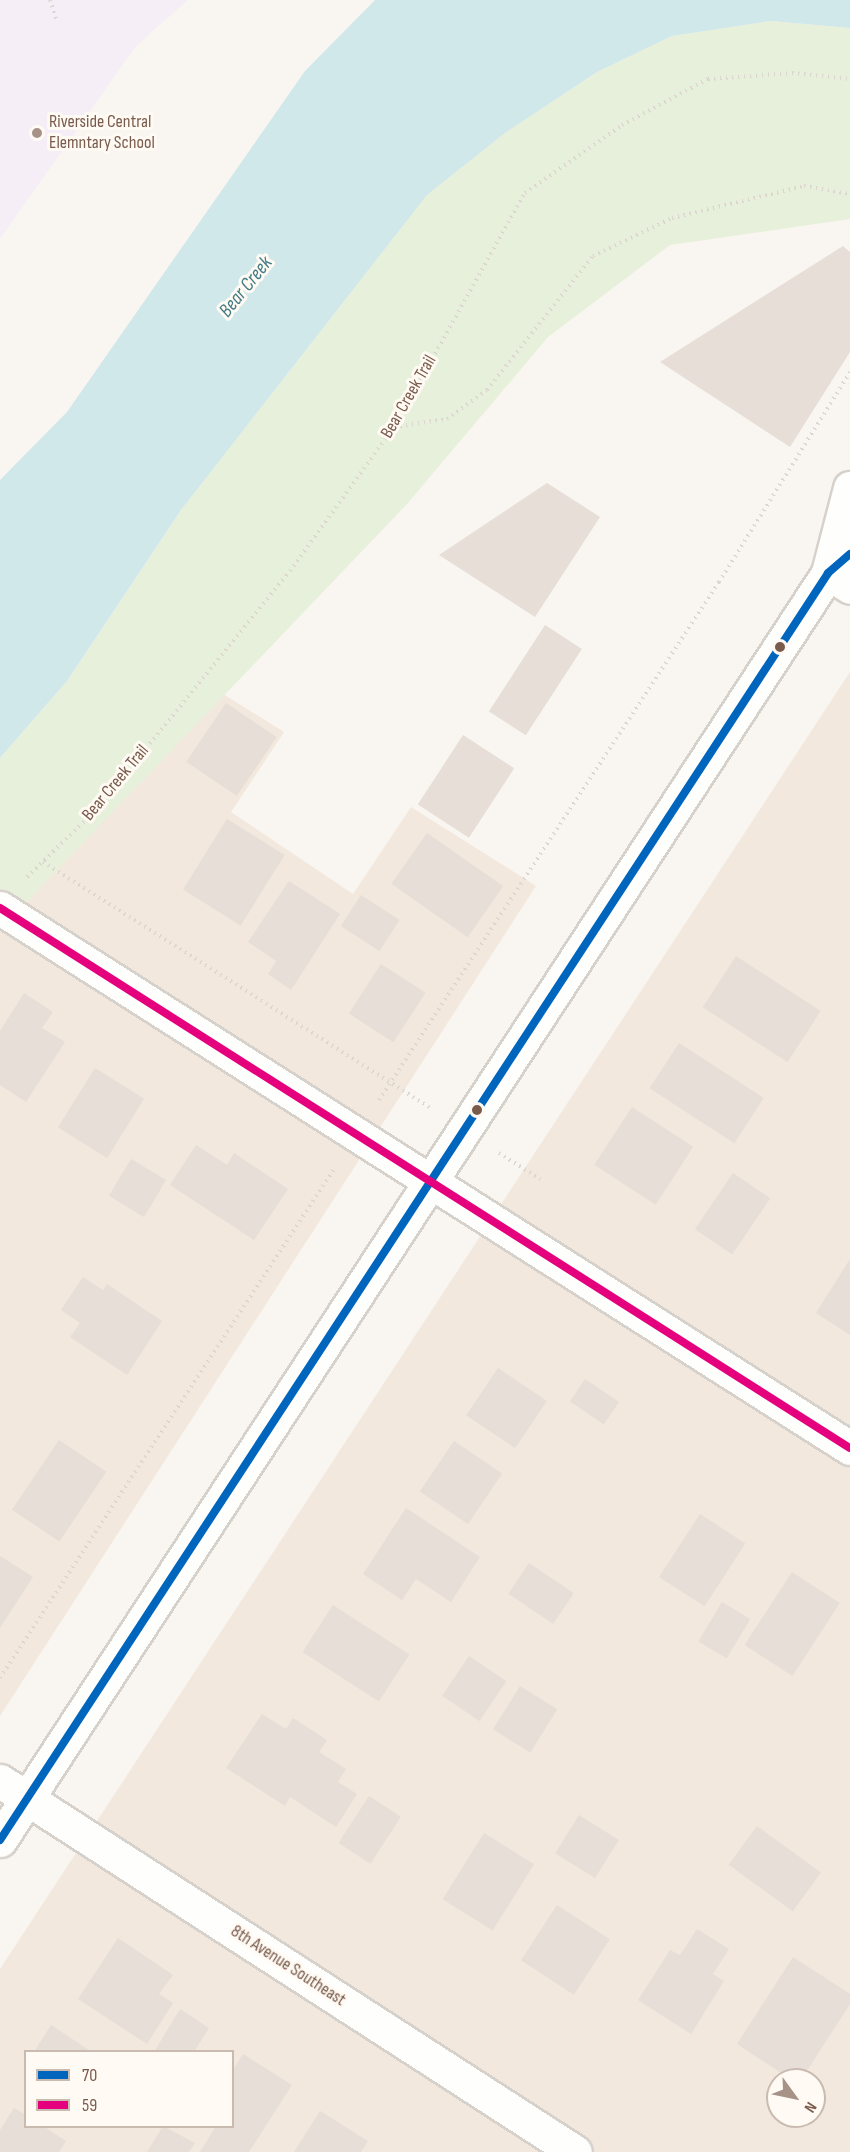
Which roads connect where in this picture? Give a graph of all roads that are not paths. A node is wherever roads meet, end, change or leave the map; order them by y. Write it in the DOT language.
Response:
graph roads {
  1 [pos="850,488"];
  2 [pos="843,571"];
  3 [pos="0,908"];
  4 [pos="431,1182"];
  5 [pos="850,1448"];
  6 [pos="0,1781"];
  7 [pos="27,1798"];
  8 [pos="0,1840"];
  9 [pos="575,2152"];
  1 -- 2 [label="street"];
  2 -- 4 [label="street"];
  3 -- 4 [label="street"];
  4 -- 5 [label="street"];
  4 -- 7 [label="street"];
  6 -- 7 [label="street, 8th Avenue Southeast"];
  7 -- 8 [label="street"];
  7 -- 9 [label="street, 8th Avenue Southeast"];
}
